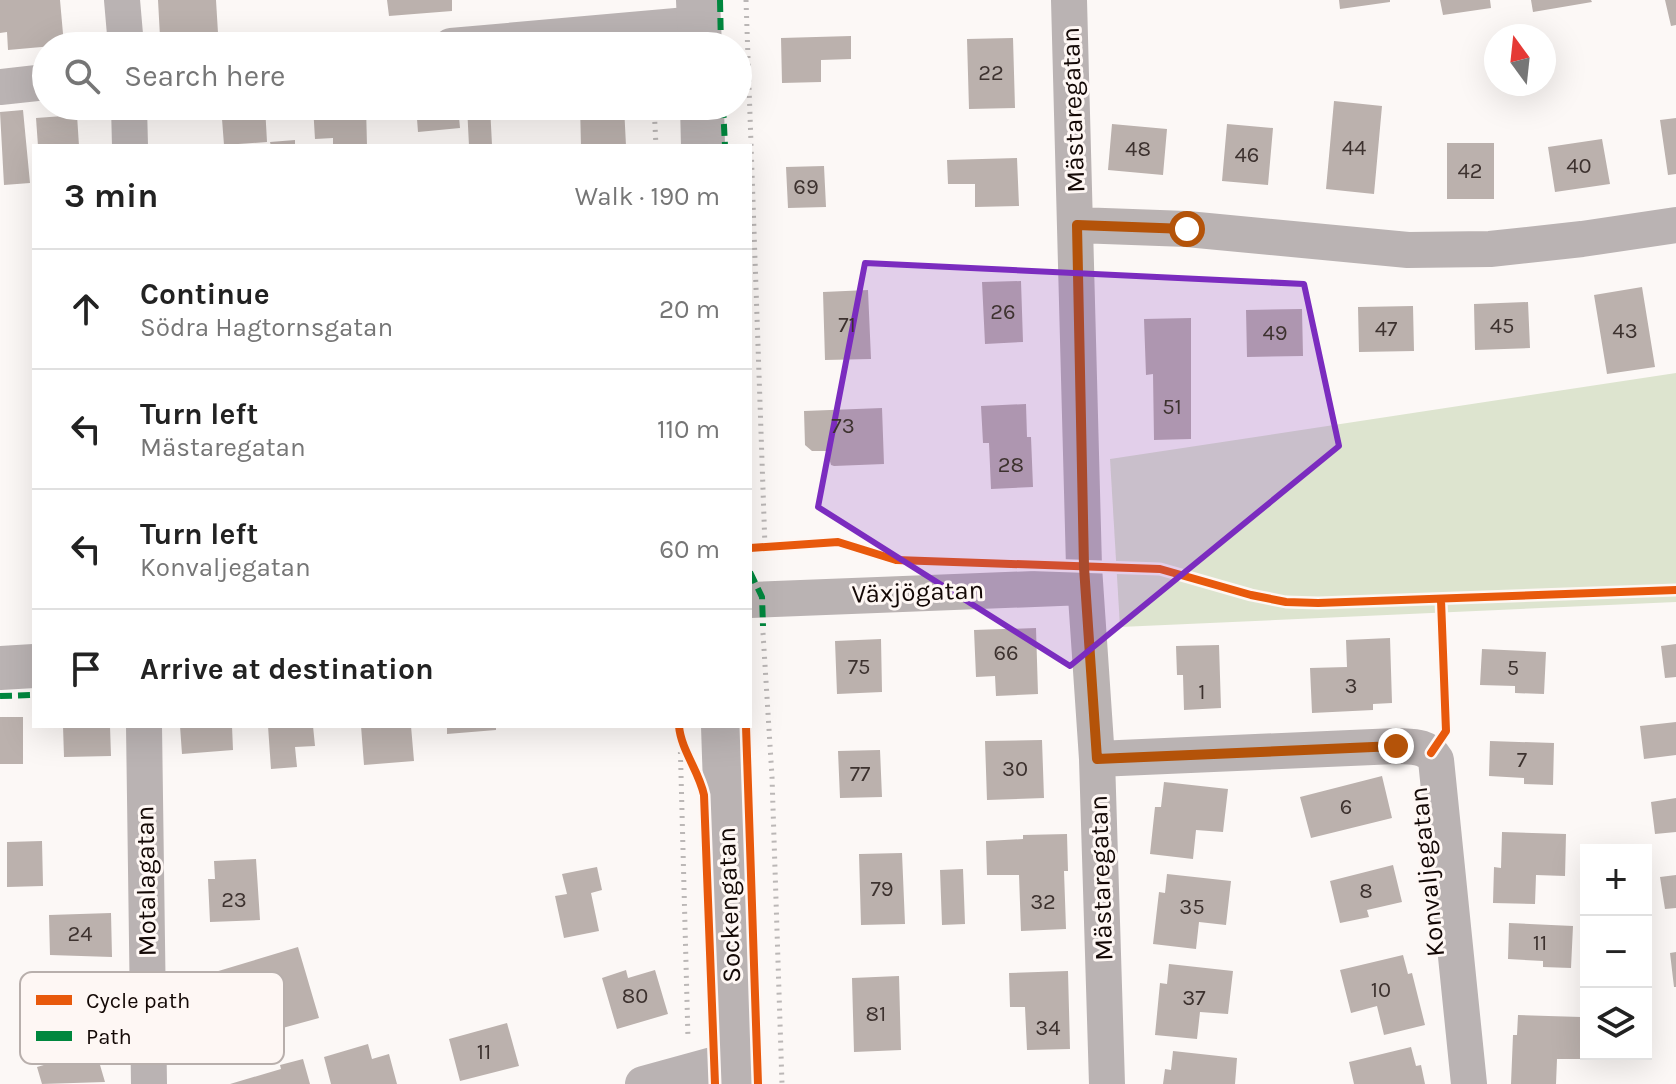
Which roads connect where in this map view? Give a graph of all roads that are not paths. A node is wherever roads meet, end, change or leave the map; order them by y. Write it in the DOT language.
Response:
graph roads {
  1 [pos="122,0"];
  2 [pos="1069,0"];
  3 [pos="699,23"];
  4 [pos="125,32"];
  5 [pos="602,32"];
  6 [pos="32,84"];
  7 [pos="0,87"];
  8 [pos="129,120"];
  9 [pos="702,120"];
  10 [pos="130,144"];
  11 [pos="703,144"];
  12 [pos="1077,225"];
  13 [pos="1676,225"];
  14 [pos="1085,587"];
  15 [pos="756,613"];
  16 [pos="32,666"];
  17 [pos="0,668"];
  18 [pos="144,728"];
  19 [pos="723,728"];
  20 [pos="1097,759"];
  21 [pos="147,972"];
  22 [pos="149,1064"];
  23 [pos="734,1071"];
  24 [pos="149,1084"];
  25 [pos="643,1084"];
  26 [pos="1107,1084"];
  27 [pos="1469,1084"];
  1 -- 4 [label="street"];
  2 -- 12 [label="street, Mästaregatan"];
  3 -- 5 [label="street"];
  6 -- 7 [label="street"];
  8 -- 10 [label="street"];
  9 -- 11 [label="street"];
  12 -- 13 [label="street"];
  12 -- 14 [label="street, Mästaregatan"];
  14 -- 15 [label="street, Växjögatan"];
  14 -- 20 [label="street, Mästaregatan"];
  16 -- 17 [label="street"];
  18 -- 21 [label="street, Motalagatan"];
  19 -- 23 [label="street, Sockengatan"];
  20 -- 26 [label="street, Mästaregatan"];
  20 -- 27 [label="street, Konvaljegatan"];
  22 -- 24 [label="street, Motalagatan"];
  23 -- 25 [label="street"];
}
